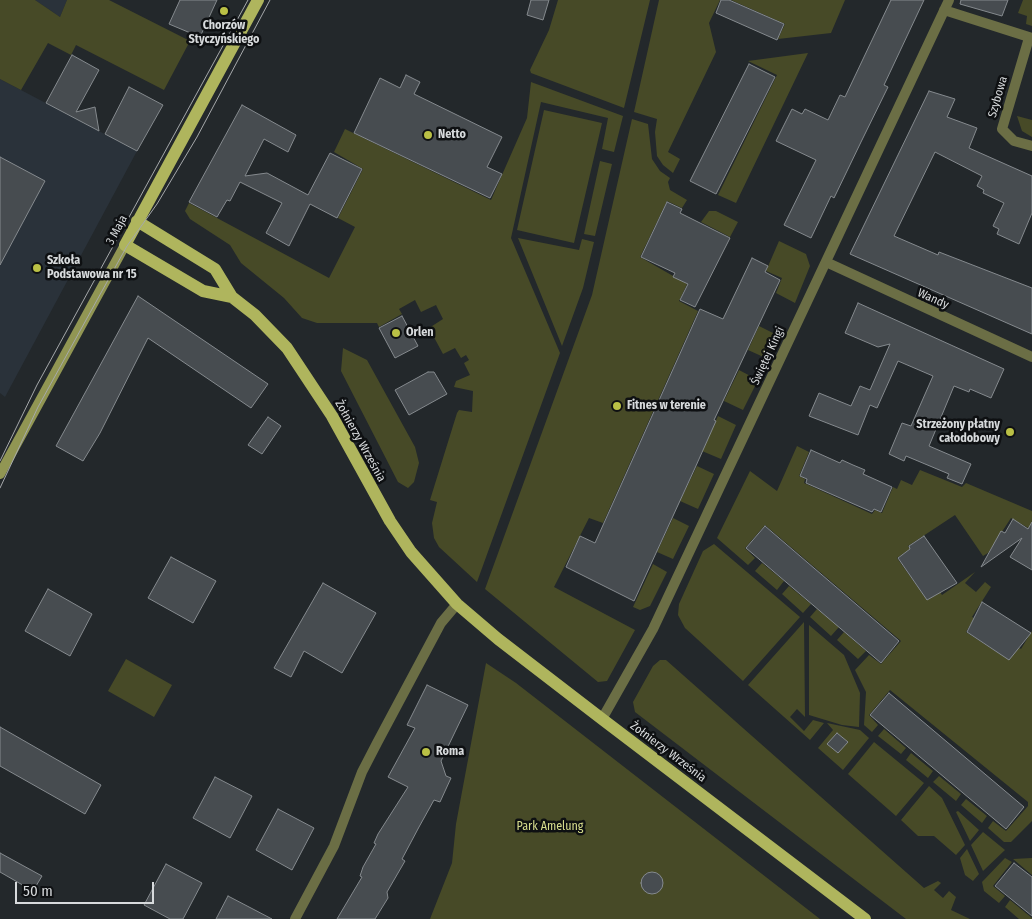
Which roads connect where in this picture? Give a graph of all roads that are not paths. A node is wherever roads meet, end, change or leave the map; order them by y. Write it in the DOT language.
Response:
graph roads {
  1 [pos="258,0"];
  2 [pos="949,0"];
  3 [pos="944,10"];
  4 [pos="1030,38"];
  5 [pos="1032,146"];
  6 [pos="137,221"];
  7 [pos="125,245"];
  8 [pos="826,262"];
  9 [pos="232,297"];
  10 [pos="1032,357"];
  11 [pos="0,474"];
  12 [pos="457,604"];
  13 [pos="602,719"];
  14 [pos="295,919"];
  15 [pos="865,919"];
  1 -- 6 [label="main road, 3 Maja"];
  2 -- 3 [label="street, Świętej Kingi"];
  3 -- 4 [label="street, Szybowa"];
  3 -- 8 [label="street, Świętej Kingi"];
  4 -- 5 [label="street, Szybowa"];
  6 -- 7 [label="main road, 3 Maja"];
  6 -- 9 [label="main road, Żołnierzy Września"];
  7 -- 9 [label="main road, Żołnierzy Września"];
  7 -- 11 [label="street, 3 Maja"];
  8 -- 10 [label="street, Wandy"];
  8 -- 13 [label="street, Świętej Kingi"];
  9 -- 12 [label="main road, Żołnierzy Września"];
  12 -- 13 [label="main road, Żołnierzy Września"];
  12 -- 14 [label="street"];
  13 -- 15 [label="main road, Żołnierzy Września"];
}
